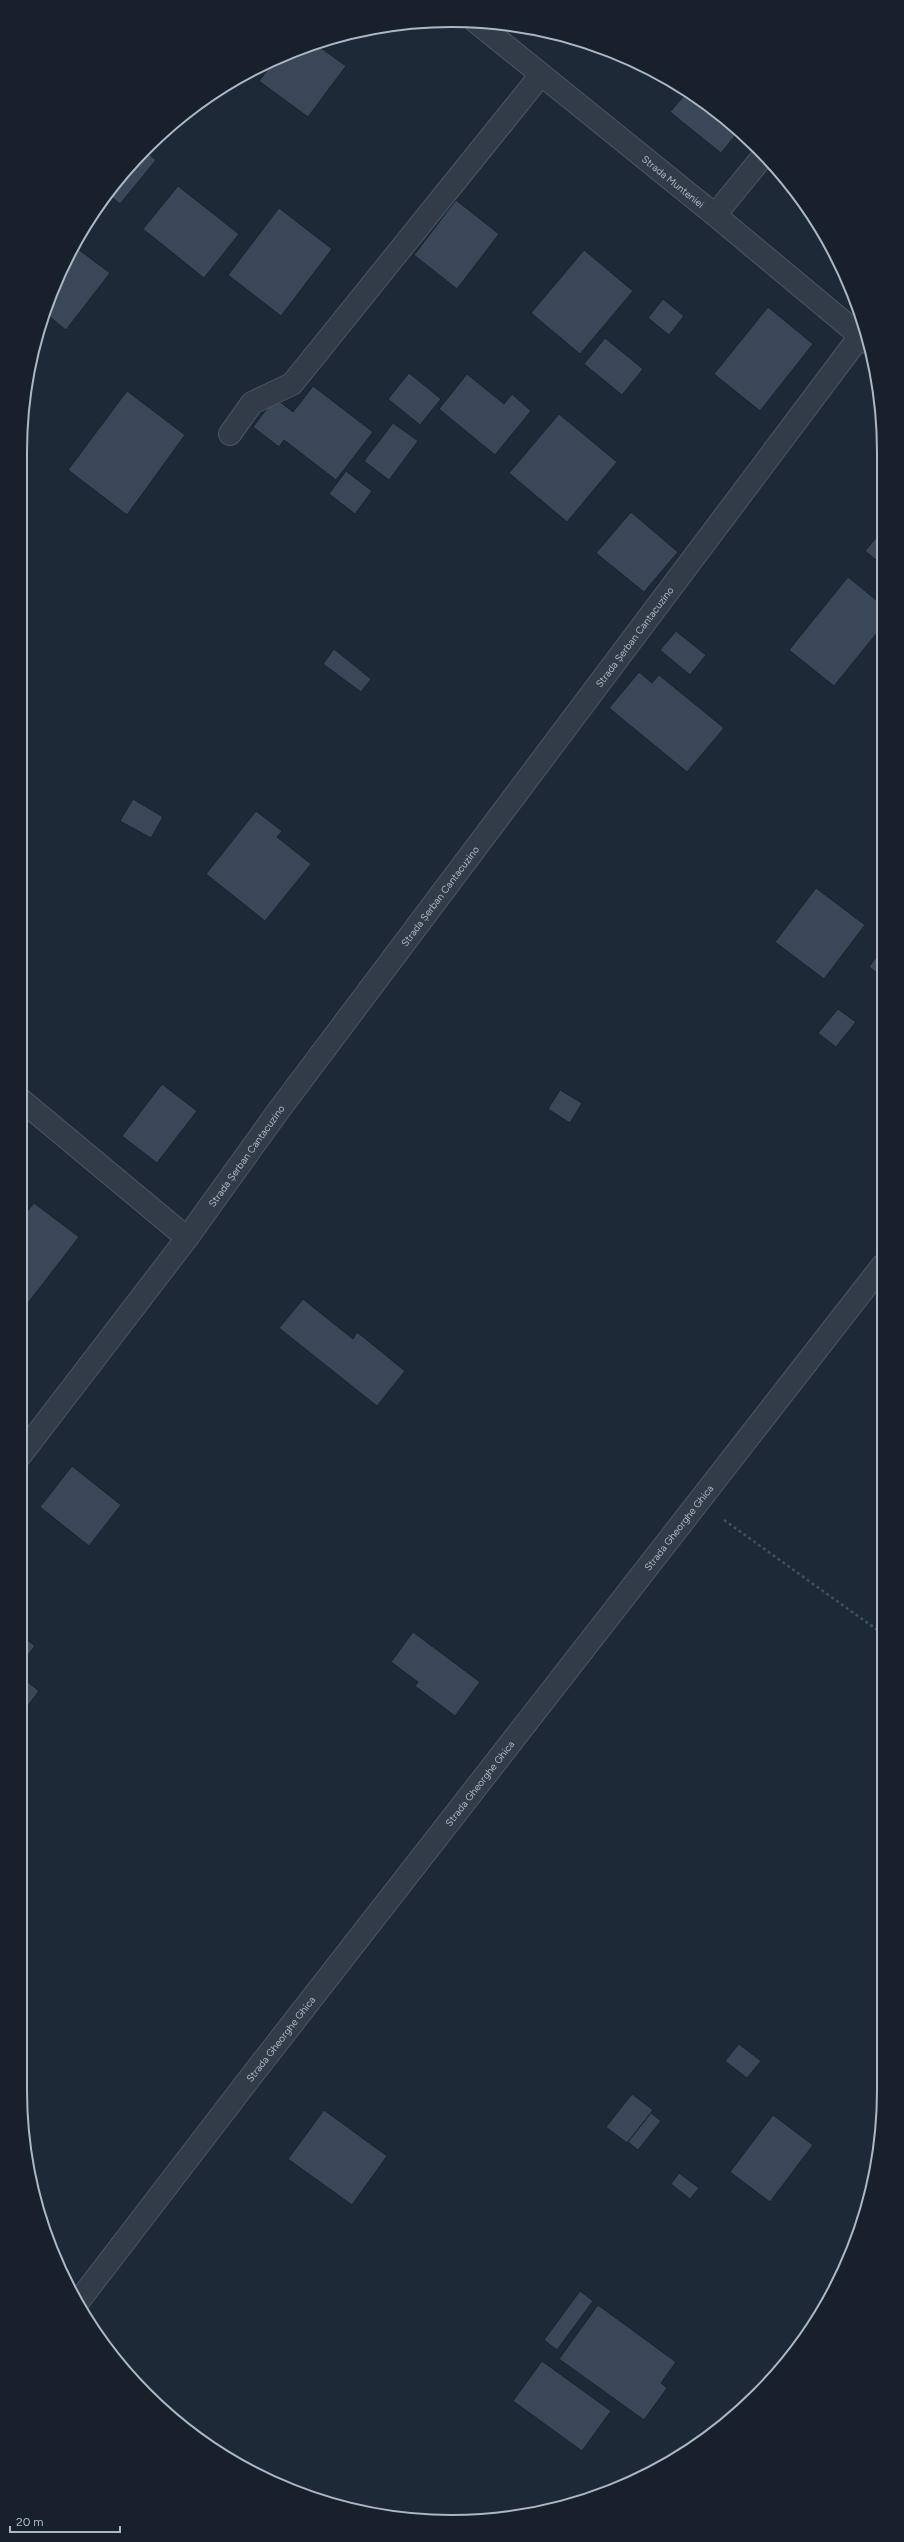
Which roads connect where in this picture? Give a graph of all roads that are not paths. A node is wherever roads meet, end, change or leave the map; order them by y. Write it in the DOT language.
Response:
graph roads {
  1 [pos="483,28"];
  2 [pos="540,76"];
  3 [pos="760,159"];
  4 [pos="715,215"];
  5 [pos="861,337"];
  6 [pos="863,342"];
  7 [pos="230,434"];
  8 [pos="27,1105"];
  9 [pos="187,1238"];
  10 [pos="877,1272"];
  11 [pos="27,1447"];
  12 [pos="82,2297"];
  1 -- 2 [label="street, Strada Munteniei"];
  2 -- 4 [label="street, Strada Munteniei"];
  2 -- 7 [label="street"];
  3 -- 4 [label="street"];
  4 -- 5 [label="street, Strada Munteniei"];
  6 -- 9 [label="street, Strada Șerban Cantacuzino"];
  8 -- 9 [label="street"];
  9 -- 11 [label="street, Strada Șerban Cantacuzino"];
  10 -- 12 [label="street, Strada Gheorghe Ghica"];
}
